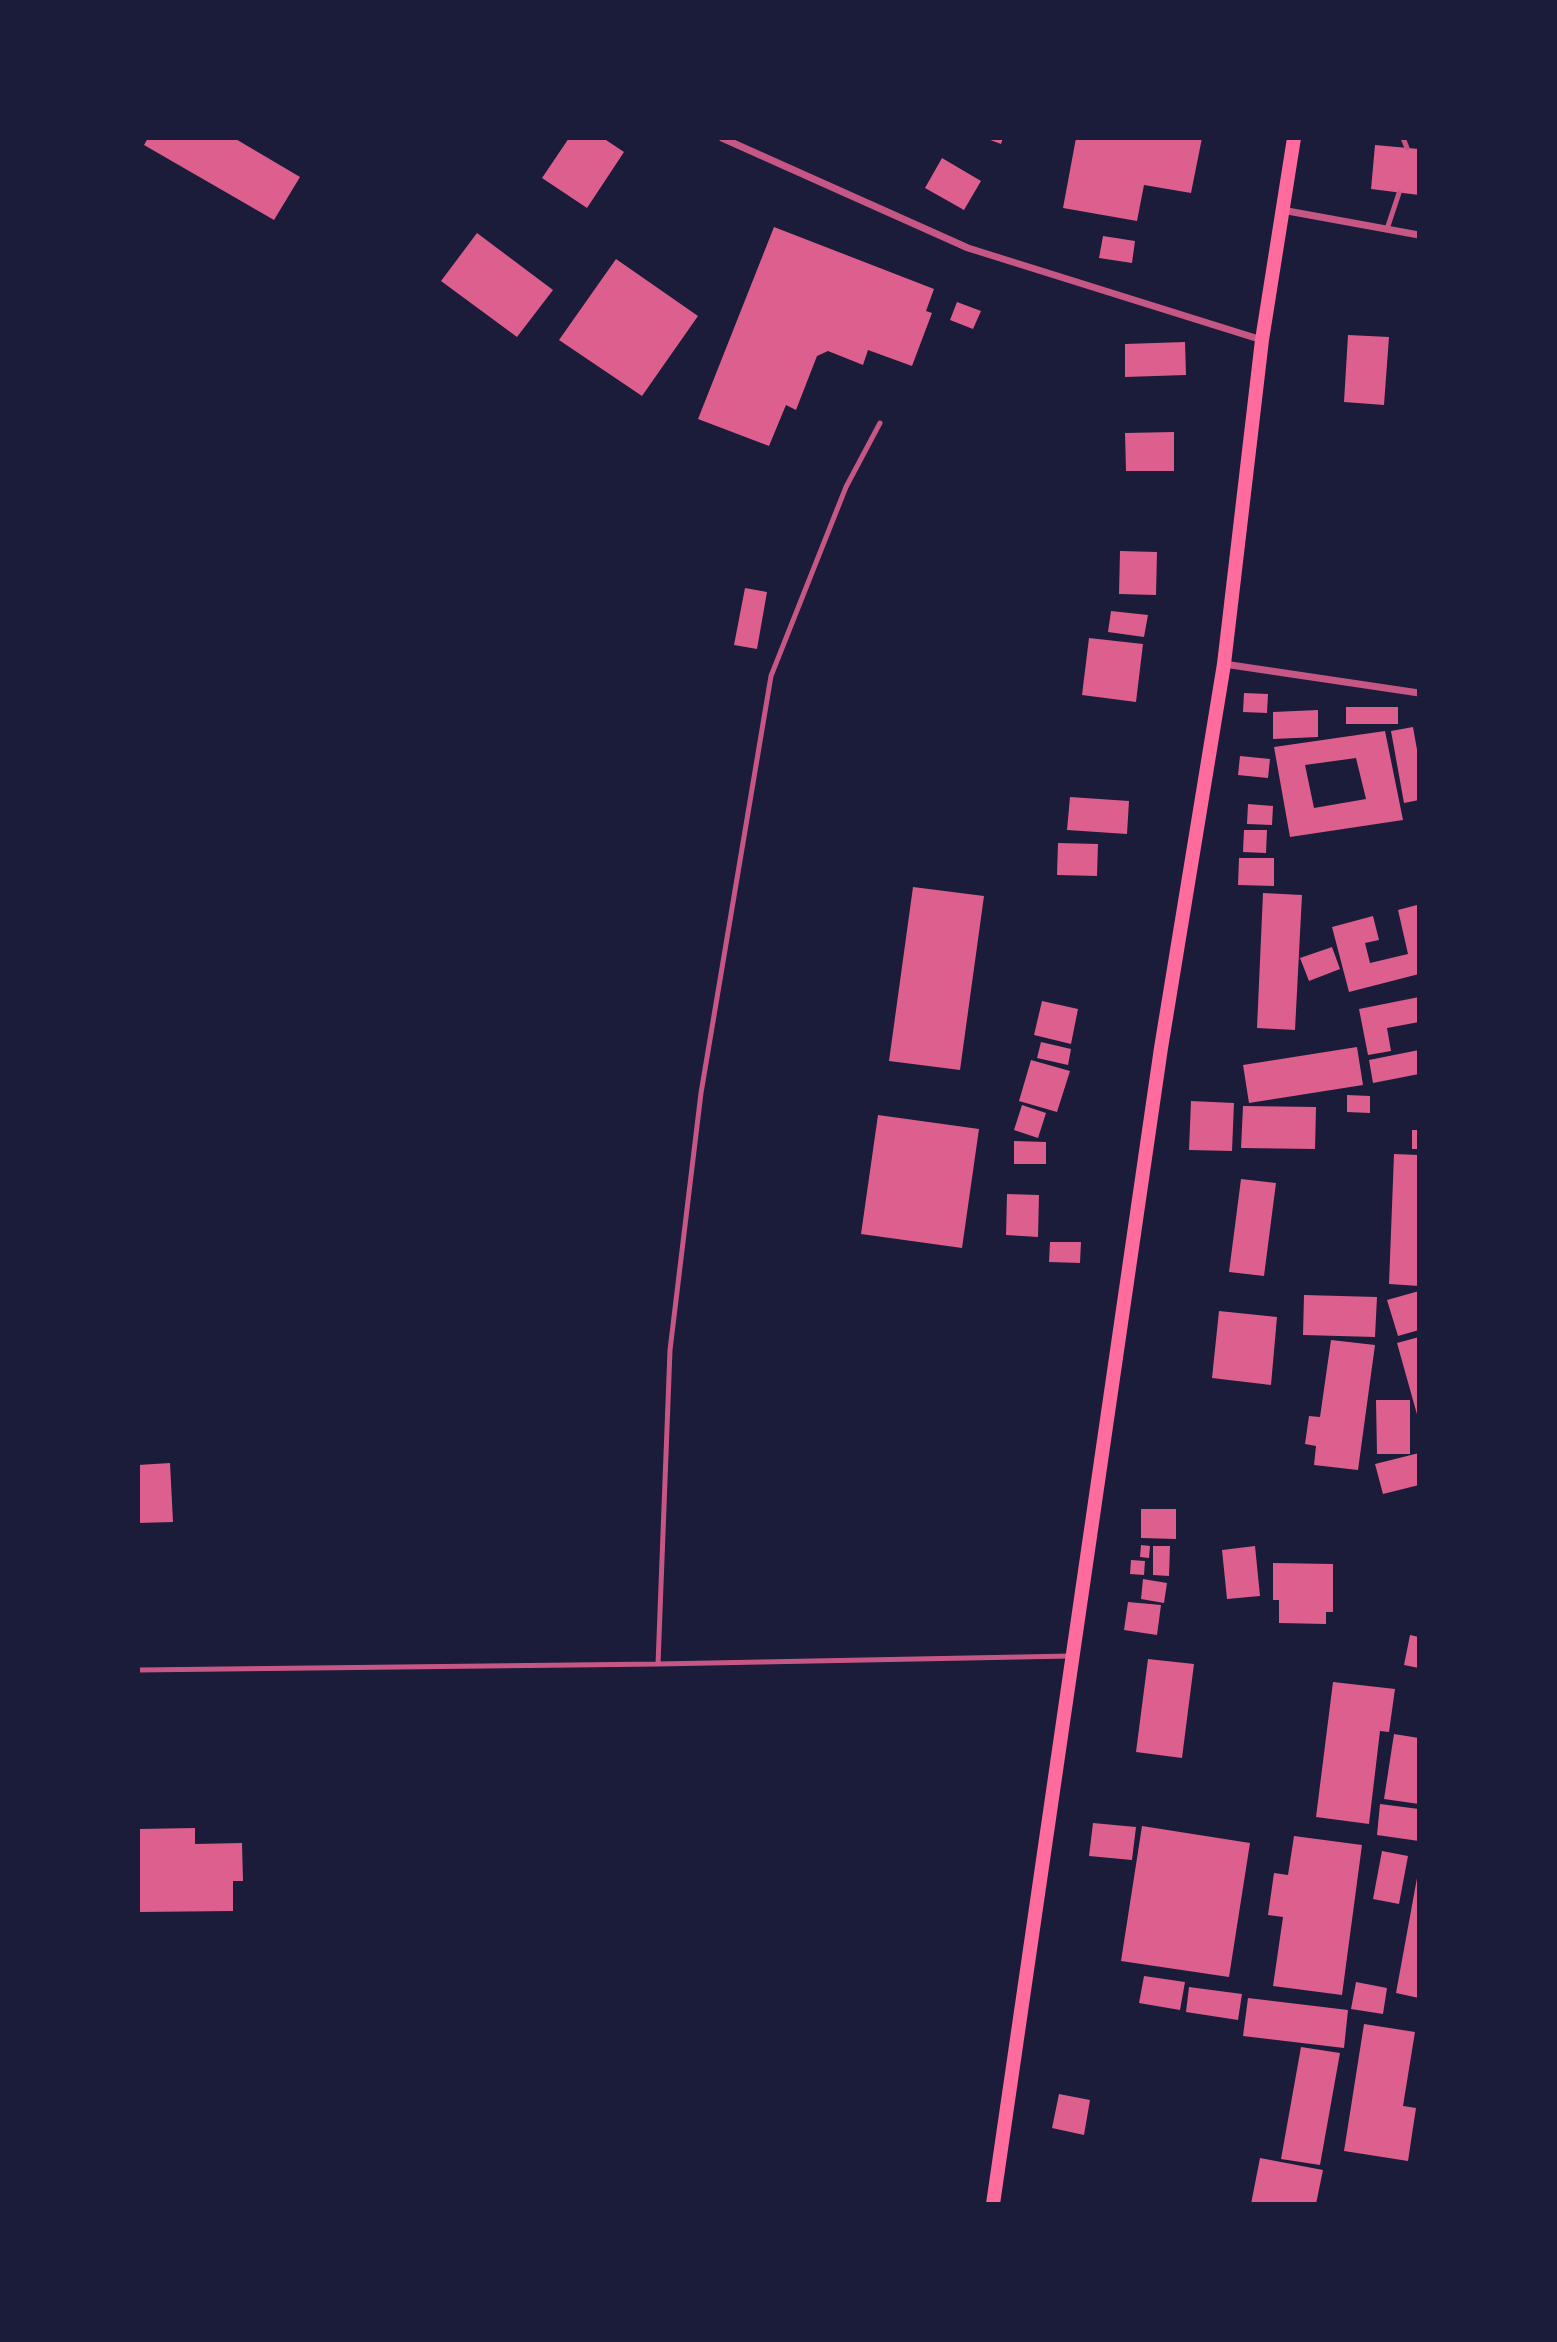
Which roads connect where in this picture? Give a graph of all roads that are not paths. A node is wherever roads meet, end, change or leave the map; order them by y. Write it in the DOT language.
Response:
graph roads {
  1 [pos="722,138"];
  2 [pos="1294,138"];
  3 [pos="1403,138"];
  4 [pos="1407,148"];
  5 [pos="1399,192"];
  6 [pos="1282,210"];
  7 [pos="1387,229"];
  8 [pos="1419,235"];
  9 [pos="1262,340"];
  10 [pos="880,423"];
  11 [pos="1224,664"];
  12 [pos="1419,693"];
  13 [pos="1071,1656"];
  14 [pos="658,1664"];
  15 [pos="138,1670"];
  16 [pos="993,2204"];
  1 -- 9 [label="street"];
  2 -- 6 [label="main road"];
  3 -- 4 [label="lane"];
  5 -- 7 [label="lane"];
  6 -- 7 [label="street"];
  6 -- 9 [label="main road"];
  7 -- 8 [label="street"];
  9 -- 11 [label="main road"];
  10 -- 14 [label="lane"];
  11 -- 12 [label="street"];
  11 -- 13 [label="main road"];
  13 -- 14 [label="lane"];
  13 -- 16 [label="main road"];
  14 -- 15 [label="lane"];
}
